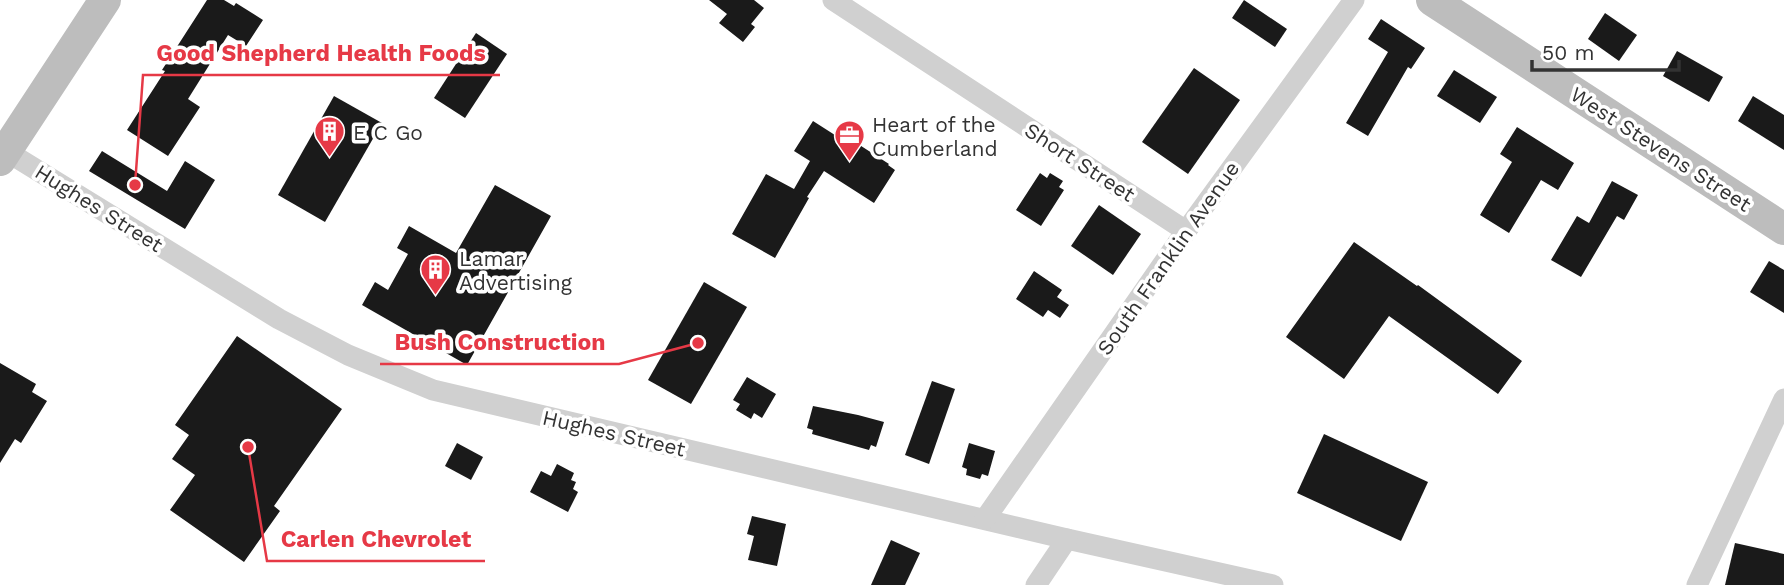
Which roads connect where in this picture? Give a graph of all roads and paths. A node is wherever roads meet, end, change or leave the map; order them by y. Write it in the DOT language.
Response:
graph roads {
  1 [pos="105,0"];
  2 [pos="833,0"];
  3 [pos="1354,0"];
  4 [pos="1432,0"];
  5 [pos="3,156"];
  6 [pos="1784,229"];
  7 [pos="1186,231"];
  8 [pos="1784,399"];
  9 [pos="985,519"];
  10 [pos="1067,539"];
  11 [pos="1036,585"];
  12 [pos="1273,585"];
  13 [pos="1697,585"];
  1 -- 5 [label="street"];
  2 -- 7 [label="street, Short Street"];
  3 -- 7 [label="street, South Franklin Avenue"];
  4 -- 6 [label="street, West Stevens Street"];
  5 -- 9 [label="street, Hughes Street"];
  7 -- 9 [label="street, South Franklin Avenue"];
  8 -- 13 [label="street"];
  9 -- 10 [label="street, Hughes Street"];
  10 -- 11 [label="street"];
  10 -- 12 [label="street, Hughes Street"];
}
